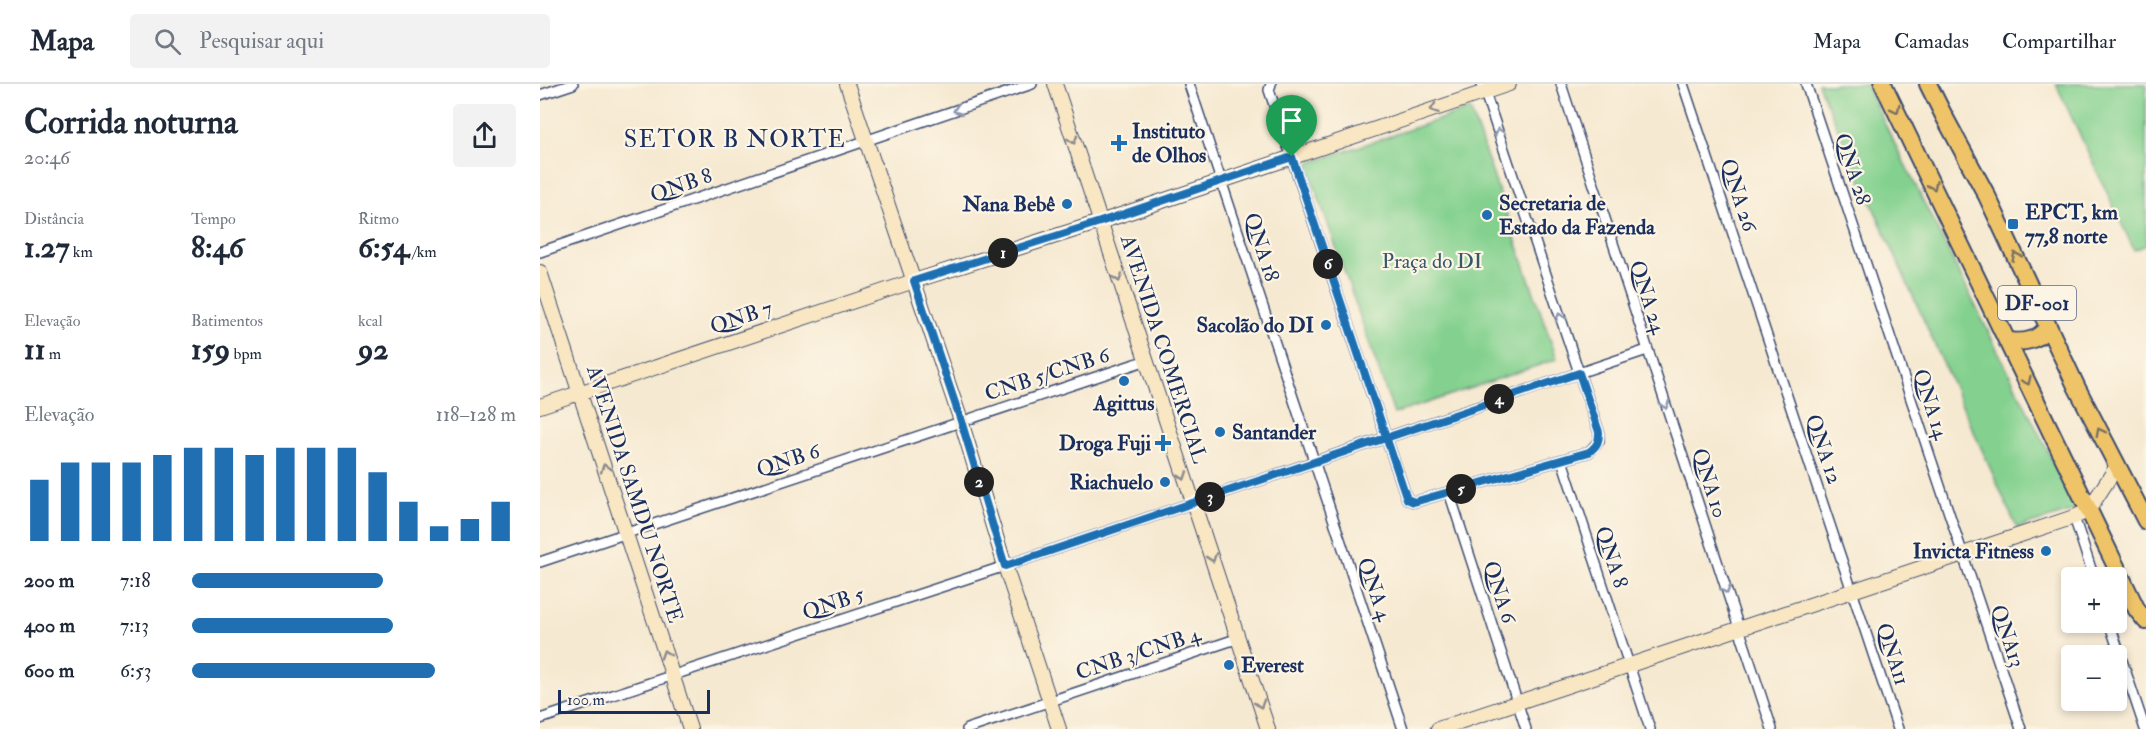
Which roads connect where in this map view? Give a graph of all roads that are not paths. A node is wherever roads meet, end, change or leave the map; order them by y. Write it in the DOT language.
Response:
graph roads {
  1 [pos="573,84"];
  2 [pos="847,84"];
  3 [pos="1032,84"];
  4 [pos="1054,84"];
  5 [pos="1189,84"];
  6 [pos="1270,84"];
  7 [pos="1509,84"];
  8 [pos="1561,84"];
  9 [pos="1683,84"];
  10 [pos="1806,84"];
  11 [pos="1883,84"];
  12 [pos="1928,84"];
  13 [pos="1935,84"];
  14 [pos="1484,88"];
  15 [pos="540,95"];
  16 [pos="1943,115"];
  17 [pos="867,142"];
  18 [pos="1292,157"];
  19 [pos="1222,181"];
  20 [pos="1100,222"];
  21 [pos="540,252"];
  22 [pos="1866,266"];
  23 [pos="540,272"];
  24 [pos="914,281"];
  25 [pos="1761,318"];
  26 [pos="2048,327"];
  27 [pos="2008,341"];
  28 [pos="1647,350"];
  29 [pos="1144,361"];
  30 [pos="1579,373"];
  31 [pos="580,393"];
  32 [pos="540,406"];
  33 [pos="961,421"];
  34 [pos="1386,436"];
  35 [pos="1562,460"];
  36 [pos="1313,461"];
  37 [pos="2117,466"];
  38 [pos="1449,492"];
  39 [pos="1193,503"];
  40 [pos="2081,514"];
  41 [pos="2146,521"];
  42 [pos="626,533"];
  43 [pos="1962,554"];
  44 [pos="540,562"];
  45 [pos="1005,566"];
  46 [pos="2092,567"];
  47 [pos="1853,591"];
  48 [pos="2141,615"];
  49 [pos="1739,628"];
  50 [pos="2146,631"];
  51 [pos="2113,633"];
  52 [pos="1239,638"];
  53 [pos="1629,666"];
  54 [pos="672,675"];
  55 [pos="1049,701"];
  56 [pos="1517,703"];
  57 [pos="540,719"];
  58 [pos="690,729"];
  59 [pos="967,729"];
  60 [pos="1059,729"];
  61 [pos="1268,729"];
  62 [pos="1403,729"];
  63 [pos="1438,729"];
  64 [pos="1526,729"];
  65 [pos="1650,729"];
  66 [pos="1772,729"];
  67 [pos="1898,729"];
  68 [pos="2021,729"];
  69 [pos="2145,729"];
  1 -- 15 [label="street"];
  2 -- 17 [label="street"];
  3 -- 17 [label="street, QNB 8, one-way"];
  4 -- 20 [label="street, AVENIDA COMERCIAL, one-way"];
  5 -- 19 [label="street, QNA 18"];
  6 -- 18 [label="street"];
  7 -- 14 [label="street, QNB 7"];
  8 -- 28 [label="street, QNA 24"];
  9 -- 25 [label="street, QNA 26"];
  10 -- 22 [label="street, QNA 28"];
  11 -- 27 [label="highway, DF-001, one-way"];
  12 -- 16 [label="highway, DF-001"];
  13 -- 16 [label="street"];
  14 -- 18 [label="street, QNB 7, one-way"];
  30 -- 14 [label="street, one-way"];
  26 -- 16 [label="highway, DF-001, one-way"];
  17 -- 21 [label="street, QNB 8"];
  17 -- 24 [label="street"];
  18 -- 19 [label="street, QNB 7"];
  18 -- 34 [label="street"];
  19 -- 20 [label="street, QNB 7"];
  19 -- 36 [label="street, QNA 18"];
  20 -- 24 [label="street, QNB 7"];
  20 -- 29 [label="street, AVENIDA COMERCIAL, one-way"];
  22 -- 43 [label="street, QNA 14"];
  23 -- 31 [label="street, AVENIDA SAMDU NORTE"];
  24 -- 31 [label="street, QNB 7"];
  24 -- 33 [label="street"];
  25 -- 47 [label="street, QNA 12"];
  26 -- 27 [label="highway"];
  37 -- 26 [label="highway, DF-001, one-way"];
  27 -- 40 [label="highway, DF-001, one-way"];
  28 -- 30 [label="street, QNB 5"];
  28 -- 49 [label="street, QNA 10, one-way"];
  29 -- 33 [label="street, CNB 5/CNB 6"];
  29 -- 39 [label="street, AVENIDA COMERCIAL, one-way"];
  30 -- 34 [label="street, QNB 5"];
  30 -- 35 [label="street"];
  31 -- 32 [label="street, QNB 7"];
  42 -- 31 [label="street, AVENIDA SAMDU NORTE, one-way"];
  33 -- 42 [label="street, QNB 6"];
  33 -- 45 [label="street"];
  34 -- 36 [label="street, QNB 5"];
  34 -- 38 [label="street"];
  35 -- 38 [label="street"];
  35 -- 53 [label="street, QNA 8"];
  36 -- 39 [label="street, QNB 5"];
  36 -- 62 [label="street, QNA 4"];
  37 -- 40 [label="street"];
  37 -- 41 [label="highway, DF-001"];
  38 -- 56 [label="street, QNA 6"];
  39 -- 45 [label="street, QNB 5"];
  39 -- 52 [label="street, AVENIDA COMERCIAL, one-way"];
  40 -- 43 [label="street"];
  40 -- 46 [label="street"];
  40 -- 48 [label="highway, DF-001"];
  42 -- 44 [label="street, QNB 6"];
  54 -- 42 [label="street, AVENIDA SAMDU NORTE, one-way"];
  43 -- 47 [label="street"];
  43 -- 68 [label="street, QNA13"];
  45 -- 54 [label="street, QNB 5"];
  45 -- 55 [label="street"];
  47 -- 49 [label="street"];
  47 -- 67 [label="street, QNA11"];
  48 -- 50 [label="street"];
  49 -- 53 [label="street"];
  49 -- 66 [label="street, QNA 10"];
  51 -- 69 [label="street"];
  52 -- 55 [label="street, CNB 3/CNB 4"];
  52 -- 61 [label="street, AVENIDA COMERCIAL, one-way"];
  53 -- 56 [label="street"];
  53 -- 65 [label="street, QNA 8"];
  54 -- 57 [label="street, QNB 5"];
  54 -- 58 [label="street, AVENIDA SAMDU NORTE"];
  55 -- 59 [label="street, CNB 3/CNB 4"];
  55 -- 60 [label="street"];
  56 -- 63 [label="street"];
  56 -- 64 [label="street, QNA 6"];
}
